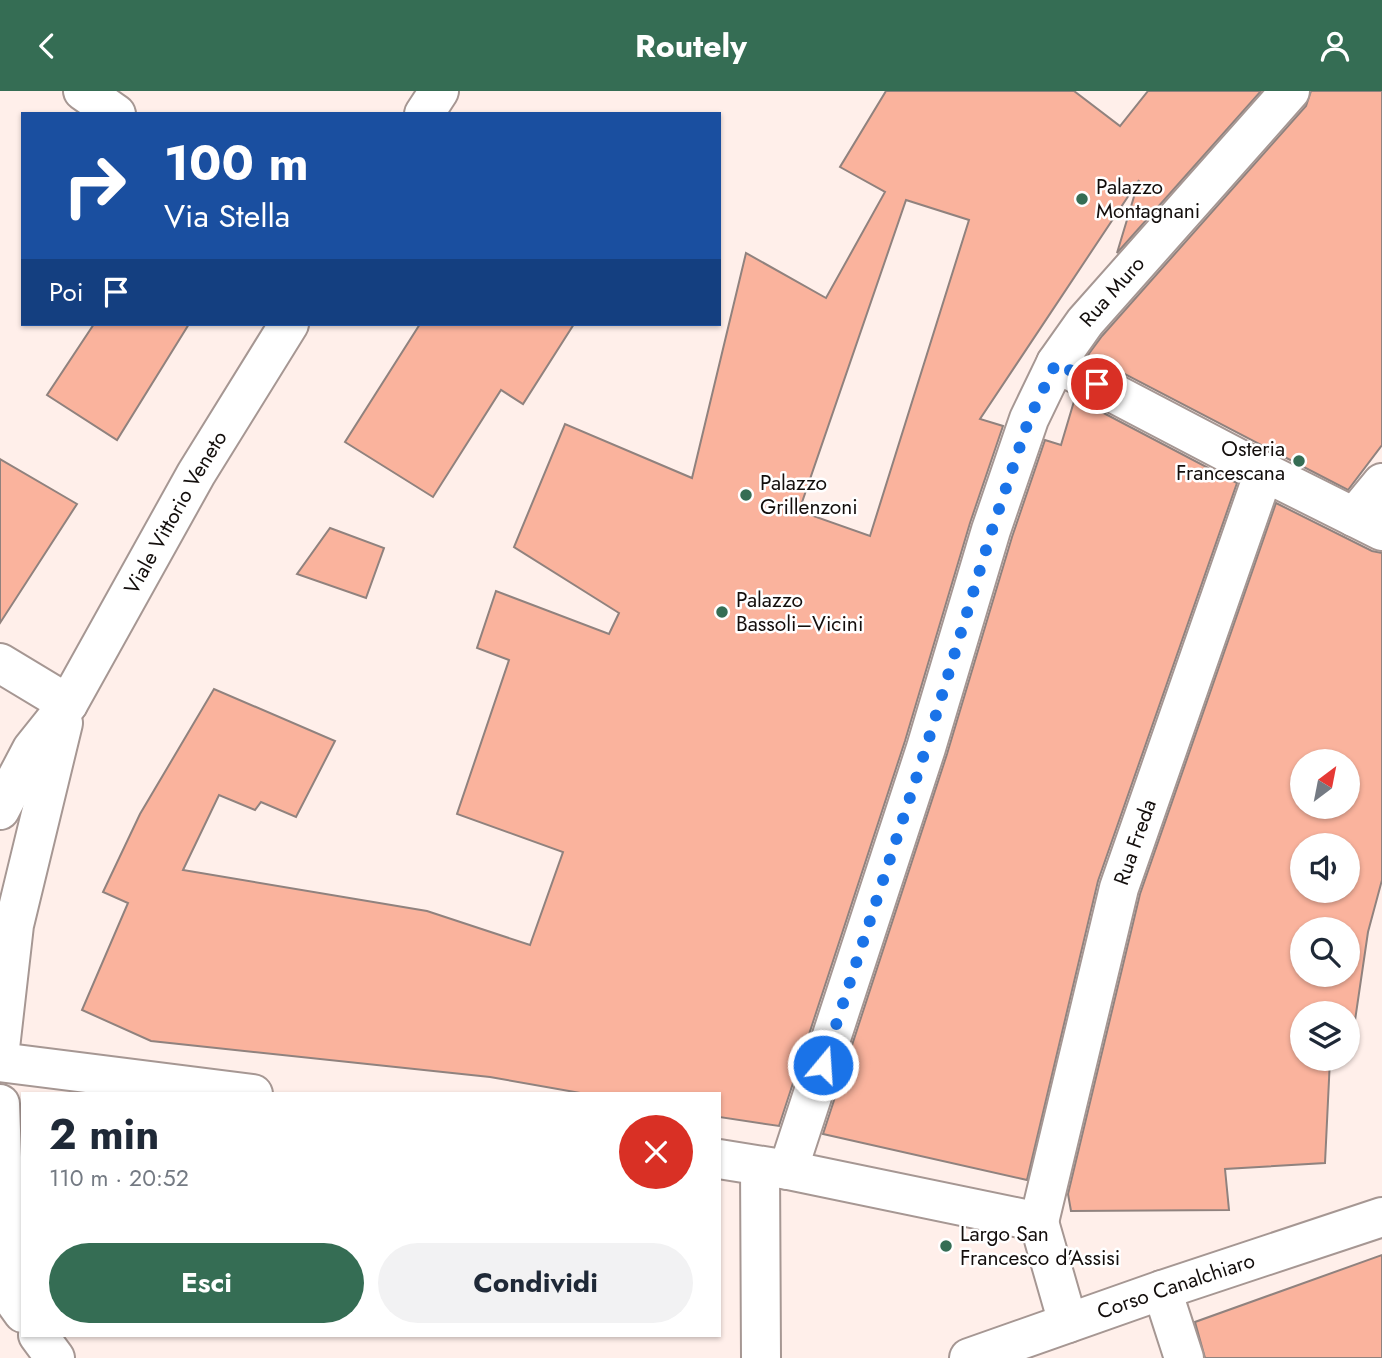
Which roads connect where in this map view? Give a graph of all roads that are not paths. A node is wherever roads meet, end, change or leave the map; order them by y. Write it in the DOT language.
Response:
graph roads {
  1 [pos="83,91"];
  2 [pos="439,91"];
  3 [pos="1290,91"];
  4 [pos="113,112"];
  5 [pos="426,112"];
  6 [pos="288,326"];
  7 [pos="1056,363"];
  8 [pos="1264,472"];
  9 [pos="1382,483"];
  10 [pos="1368,524"];
  11 [pos="0,663"];
  12 [pos="68,704"];
  13 [pos="0,810"];
  14 [pos="0,1048"];
  15 [pos="0,1062"];
  16 [pos="237,1092"];
  17 [pos="0,1104"];
  18 [pos="721,1159"];
  19 [pos="774,1168"];
  20 [pos="1382,1217"];
  21 [pos="1039,1222"];
  22 [pos="1162,1290"];
  23 [pos="10,1295"];
  24 [pos="1068,1323"];
  25 [pos="39,1337"];
  26 [pos="55,1358"];
  27 [pos="761,1358"];
  28 [pos="969,1358"];
  29 [pos="1184,1358"];
  1 -- 4 [label="street"];
  2 -- 5 [label="street"];
  3 -- 7 [label="street, Rua Muro"];
  6 -- 12 [label="street, Viale Vittorio Veneto"];
  7 -- 8 [label="street"];
  7 -- 19 [label="street, Rua Muro"];
  8 -- 10 [label="street"];
  8 -- 21 [label="street, Rua Freda"];
  9 -- 10 [label="street"];
  11 -- 12 [label="street"];
  12 -- 13 [label="street, Viale Vittorio Veneto"];
  12 -- 14 [label="street, Viale Vittorio Veneto"];
  15 -- 16 [label="street"];
  17 -- 23 [label="street"];
  18 -- 19 [label="street"];
  19 -- 21 [label="street"];
  19 -- 27 [label="street"];
  20 -- 22 [label="street, Corso Canalchiaro"];
  21 -- 24 [label="street"];
  22 -- 24 [label="street, Corso Canalchiaro"];
  22 -- 29 [label="street"];
  24 -- 28 [label="street, Corso Canalchiaro"];
  25 -- 26 [label="street"];
}
